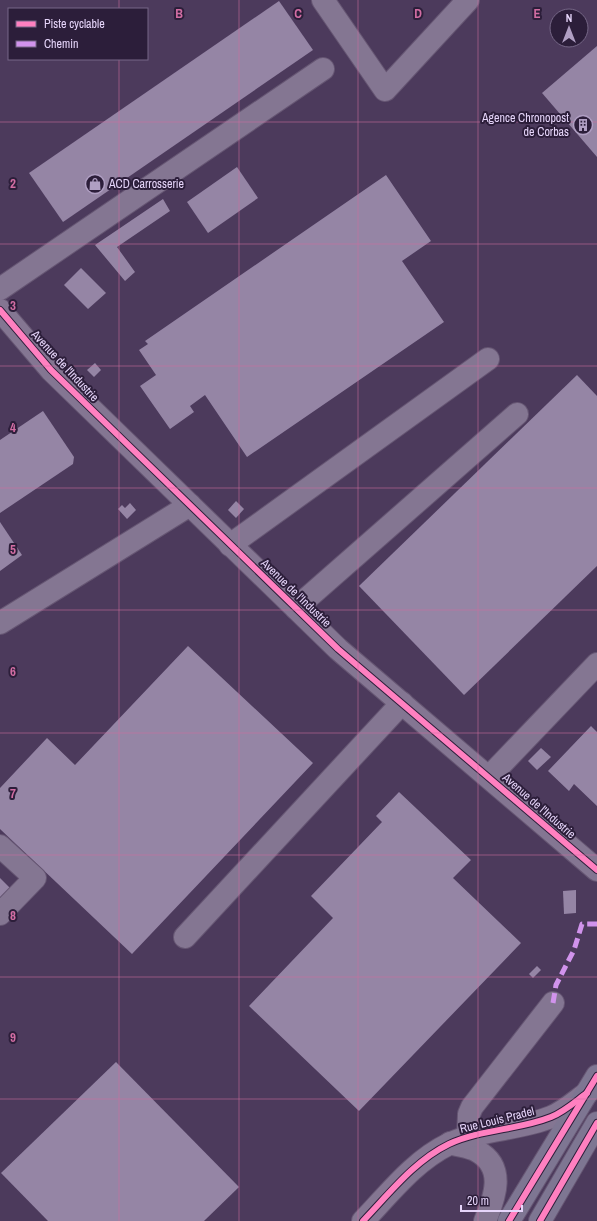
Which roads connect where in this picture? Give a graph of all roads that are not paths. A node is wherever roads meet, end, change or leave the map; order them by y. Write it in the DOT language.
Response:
graph roads {
  1 [pos="323,0"];
  2 [pos="468,0"];
  3 [pos="323,69"];
  4 [pos="0,289"];
  5 [pos="0,310"];
  6 [pos="488,359"];
  7 [pos="517,414"];
  8 [pos="190,505"];
  9 [pos="230,545"];
  10 [pos="296,608"];
  11 [pos="0,623"];
  12 [pos="597,664"];
  13 [pos="402,703"];
  14 [pos="488,777"];
  15 [pos="0,846"];
  16 [pos="597,870"];
  17 [pos="0,914"];
  18 [pos="185,937"];
  19 [pos="553,1003"];
  20 [pos="592,1085"];
  21 [pos="597,1124"];
  22 [pos="459,1140"];
  23 [pos="363,1221"];
  24 [pos="485,1221"];
  25 [pos="509,1221"];
  26 [pos="540,1221"];
  1 -- 2 [label="street"];
  3 -- 4 [label="street"];
  5 -- 8 [label="street, Avenue de l'Industrie"];
  6 -- 9 [label="street"];
  7 -- 10 [label="street"];
  8 -- 9 [label="street, Avenue de l'Industrie"];
  8 -- 11 [label="street"];
  9 -- 10 [label="street, Avenue de l'Industrie"];
  10 -- 13 [label="street, Avenue de l'Industrie"];
  12 -- 14 [label="street"];
  13 -- 14 [label="street, Avenue de l'Industrie"];
  13 -- 18 [label="street"];
  14 -- 16 [label="street, Avenue de l'Industrie"];
  15 -- 17 [label="street"];
  19 -- 22 [label="street"];
  20 -- 22 [label="street, Rue Louis Pradel"];
  20 -- 25 [label="main road"];
  21 -- 26 [label="main road"];
  22 -- 23 [label="street, Rue Louis Pradel"];
  22 -- 24 [label="street, Rue Louis Pradel"];
}
